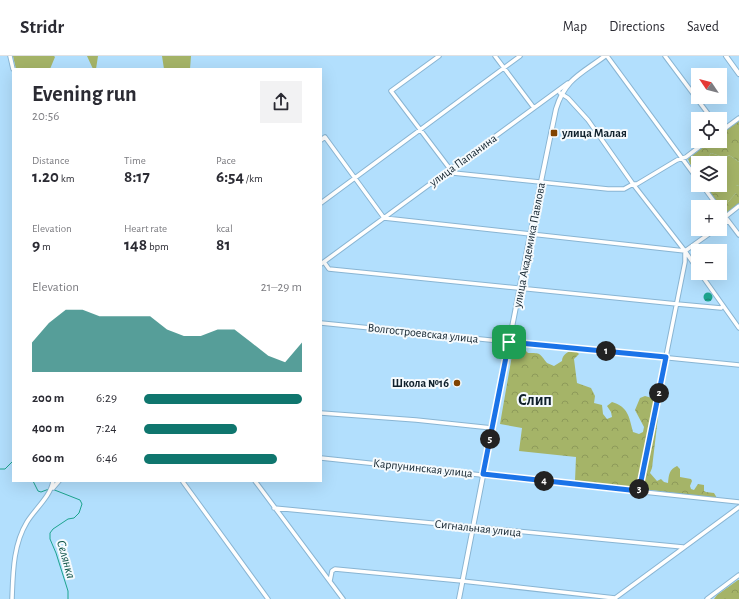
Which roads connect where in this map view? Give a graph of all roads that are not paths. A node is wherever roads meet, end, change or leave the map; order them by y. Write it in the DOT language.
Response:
graph roads {
  1 [pos="10,56"];
  2 [pos="439,56"];
  3 [pos="495,56"];
  4 [pos="520,56"];
  5 [pos="606,56"];
  6 [pos="665,56"];
  7 [pos="726,56"];
  8 [pos="13,68"];
  9 [pos="504,68"];
  10 [pos="739,74"];
  11 [pos="559,93"];
  12 [pos="534,108"];
  13 [pos="707,112"];
  14 [pos="739,118"];
  15 [pos="727,126"];
  16 [pos="421,130"];
  17 [pos="323,139"];
  18 [pos="698,148"];
  19 [pos="682,158"];
  20 [pos="450,170"];
  21 [pos="691,170"];
  22 [pos="354,178"];
  23 [pos="542,181"];
  24 [pos="633,184"];
  25 [pos="322,202"];
  26 [pos="739,206"];
  27 [pos="727,215"];
  28 [pos="384,218"];
  29 [pos="728,221"];
  30 [pos="530,235"];
  31 [pos="706,236"];
  32 [pos="739,236"];
  33 [pos="685,251"];
  34 [pos="691,260"];
  35 [pos="323,263"];
  36 [pos="705,280"];
  37 [pos="520,288"];
  38 [pos="677,304"];
  39 [pos="723,306"];
  40 [pos="322,323"];
  41 [pos="739,328"];
  42 [pos="509,342"];
  43 [pos="666,357"];
  44 [pos="739,365"];
  45 [pos="322,413"];
  46 [pos="492,428"];
  47 [pos="322,458"];
  48 [pos="483,474"];
  49 [pos="53,482"];
  50 [pos="58,482"];
  51 [pos="184,482"];
  52 [pos="256,482"];
  53 [pos="52,489"];
  54 [pos="639,491"];
  55 [pos="739,502"];
  56 [pos="739,507"];
  57 [pos="274,508"];
  58 [pos="473,528"];
  59 [pos="683,547"];
  60 [pos="739,575"];
  61 [pos="330,581"];
  62 [pos="462,581"];
  63 [pos="12,599"];
  64 [pos="268,599"];
  65 [pos="343,599"];
  66 [pos="459,599"];
  67 [pos="614,599"];
  68 [pos="707,599"];
  1 -- 8 [label="street"];
  2 -- 16 [label="street"];
  3 -- 9 [label="street"];
  4 -- 9 [label="street"];
  5 -- 11 [label="street, улица Академика Павлова"];
  5 -- 19 [label="street"];
  6 -- 13 [label="street"];
  7 -- 10 [label="street"];
  9 -- 12 [label="street"];
  9 -- 16 [label="street"];
  11 -- 12 [label="street, улица Папанина"];
  11 -- 23 [label="street, улица Академика Павлова"];
  11 -- 24 [label="street"];
  12 -- 20 [label="street, улица Папанина"];
  14 -- 15 [label="street"];
  16 -- 20 [label="street"];
  16 -- 22 [label="street"];
  17 -- 22 [label="street"];
  18 -- 19 [label="street"];
  19 -- 21 [label="street"];
  19 -- 24 [label="street"];
  20 -- 23 [label="street"];
  20 -- 28 [label="street, улица Папанина"];
  22 -- 25 [label="street"];
  22 -- 28 [label="street"];
  23 -- 24 [label="street"];
  23 -- 30 [label="street, улица Академика Павлова"];
  24 -- 33 [label="street"];
  26 -- 27 [label="street"];
  28 -- 30 [label="street"];
  28 -- 35 [label="street, улица Папанина"];
  29 -- 32 [label="street"];
  30 -- 33 [label="street"];
  30 -- 37 [label="street, улица Академика Павлова"];
  31 -- 33 [label="street"];
  33 -- 34 [label="street"];
  33 -- 38 [label="street"];
  35 -- 37 [label="street"];
  36 -- 39 [label="street"];
  37 -- 38 [label="street"];
  37 -- 42 [label="street, улица Академика Павлова"];
  38 -- 39 [label="street"];
  38 -- 43 [label="street"];
  39 -- 41 [label="street"];
  40 -- 42 [label="street, Волгостроевская улица"];
  42 -- 43 [label="street, Волгостроевская улица"];
  42 -- 46 [label="street, улица Академика Павлова"];
  43 -- 44 [label="street, Волгостроевская улица"];
  43 -- 54 [label="street"];
  45 -- 46 [label="street"];
  46 -- 48 [label="street, улица Академика Павлова"];
  47 -- 48 [label="street, Карпунинская улица"];
  48 -- 54 [label="street, Карпунинская улица"];
  48 -- 58 [label="street, улица Академика Павлова"];
  49 -- 53 [label="street"];
  50 -- 53 [label="street"];
  51 -- 64 [label="street"];
  52 -- 57 [label="street"];
  53 -- 63 [label="street"];
  54 -- 55 [label="street, Карпунинская улица"];
  56 -- 59 [label="street"];
  57 -- 58 [label="street, Сигнальная улица"];
  57 -- 61 [label="street"];
  58 -- 59 [label="street, Сигнальная улица"];
  58 -- 62 [label="street, улица Академика Павлова"];
  59 -- 67 [label="street"];
  60 -- 68 [label="street"];
  61 -- 62 [label="street"];
  61 -- 65 [label="street"];
  62 -- 66 [label="street, улица Академика Павлова"];
  62 -- 67 [label="street"];
}
